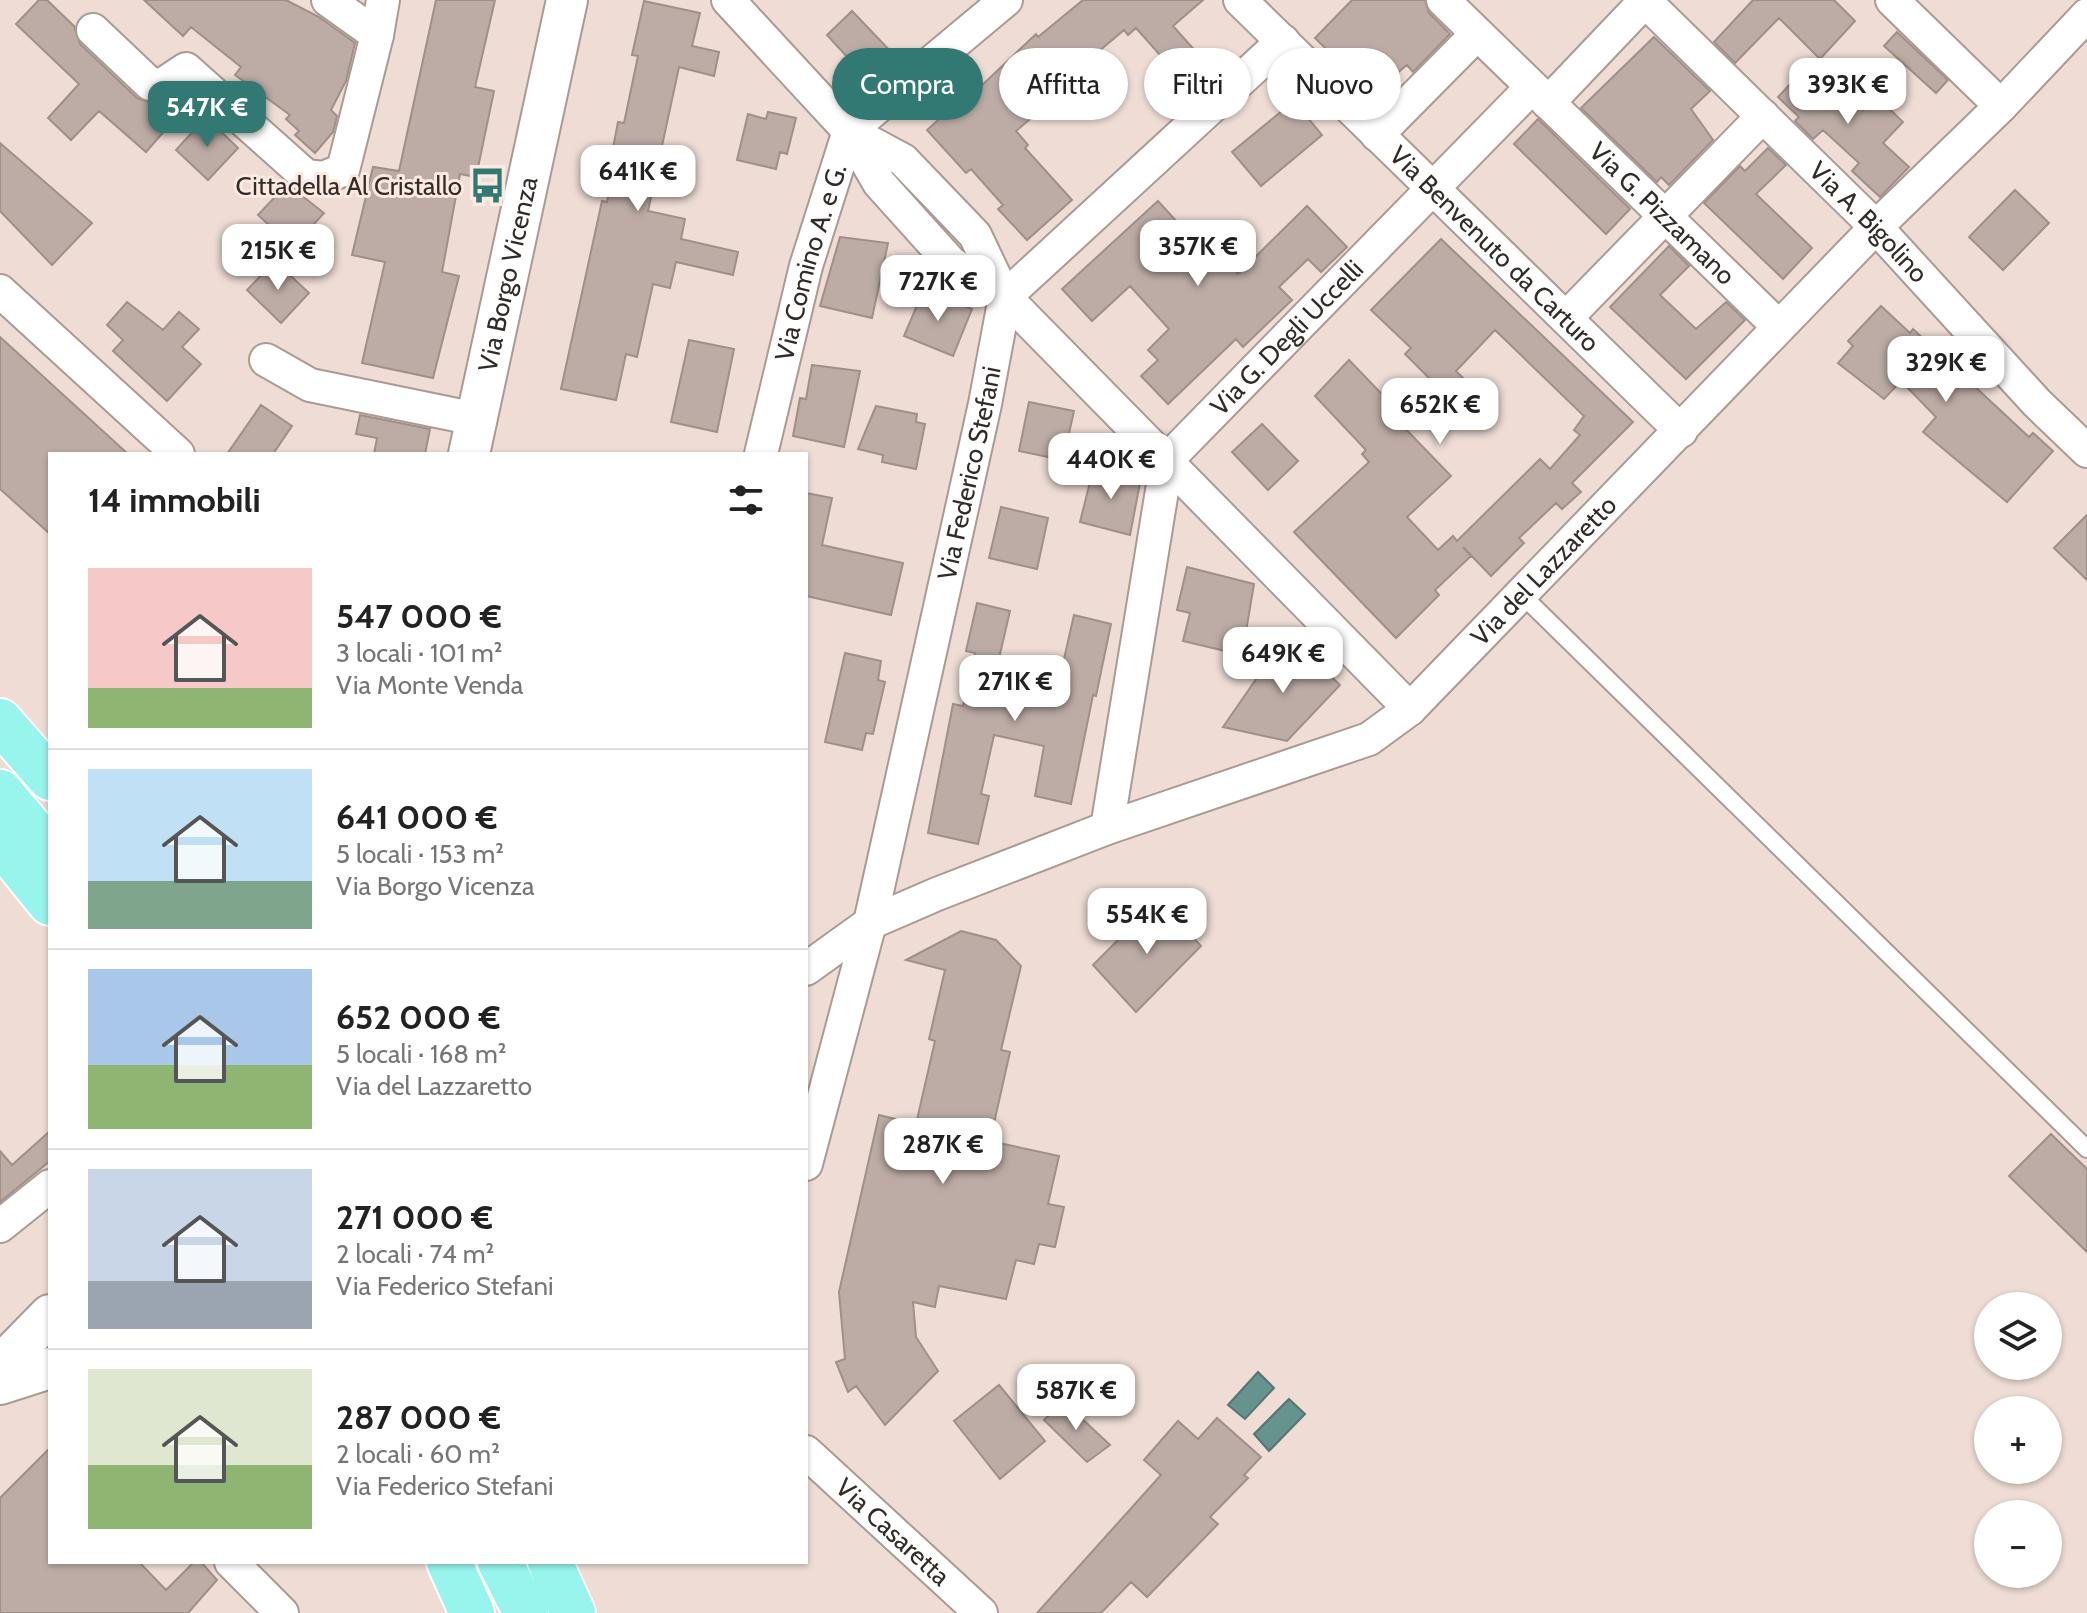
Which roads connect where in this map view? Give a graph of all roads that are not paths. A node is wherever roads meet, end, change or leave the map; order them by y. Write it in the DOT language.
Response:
graph roads {
  1 [pos="328,0"];
  2 [pos="383,0"];
  3 [pos="567,0"];
  4 [pos="728,0"];
  5 [pos="1006,0"];
  6 [pos="1645,0"];
  7 [pos="1892,0"];
  8 [pos="1242,1"];
  9 [pos="1465,13"];
  10 [pos="2087,15"];
  11 [pos="93,30"];
  12 [pos="377,35"];
  13 [pos="1283,41"];
  14 [pos="1540,95"];
  15 [pos="2001,106"];
  16 [pos="1763,116"];
  17 [pos="849,131"];
  18 [pos="1377,135"];
  19 [pos="1431,190"];
  20 [pos="1666,217"];
  21 [pos="1876,227"];
  22 [pos="0,291"];
  23 [pos="1005,297"];
  24 [pos="1566,318"];
  25 [pos="1779,327"];
  26 [pos="266,360"];
  27 [pos="1681,431"];
  28 [pos="472,437"];
  29 [pos="2087,451"];
  30 [pos="176,452"];
  31 [pos="761,452"];
  32 [pos="1167,460"];
  33 [pos="1523,596"];
  34 [pos="1410,709"];
  35 [pos="0,721"];
  36 [pos="48,776"];
  37 [pos="0,792"];
  38 [pos="1107,828"];
  39 [pos="0,841"];
  40 [pos="48,849"];
  41 [pos="48,901"];
  42 [pos="870,923"];
  43 [pos="808,968"];
  44 [pos="2087,1149"];
  45 [pos="808,1156"];
  46 [pos="48,1188"];
  47 [pos="0,1226"];
  48 [pos="48,1317"];
  49 [pos="0,1366"];
  50 [pos="46,1372"];
  51 [pos="0,1384"];
  52 [pos="808,1454"];
  53 [pos="233,1564"];
  54 [pos="433,1564"];
  55 [pos="450,1564"];
  56 [pos="501,1564"];
  57 [pos="551,1564"];
  58 [pos="282,1613"];
  59 [pos="470,1613"];
  60 [pos="526,1613"];
  61 [pos="573,1613"];
  62 [pos="981,1613"];
  1 -- 12 [label="street"];
  2 -- 12 [label="street"];
  3 -- 28 [label="street, Via Borgo Vicenza"];
  4 -- 17 [label="street"];
  5 -- 17 [label="street, Via Comino A. e G."];
  6 -- 14 [label="street, Via G. Degli Uccelli"];
  6 -- 16 [label="street, Via A. Bigolino"];
  7 -- 15 [label="street"];
  8 -- 13 [label="street, Via Benvenuto da Carturo"];
  9 -- 14 [label="street, Via G. Pizzamano"];
  9 -- 18 [label="street"];
  10 -- 15 [label="street, Via del Lazzaretto"];
  11 -- 12 [label="street"];
  13 -- 18 [label="street, Via Benvenuto da Carturo"];
  13 -- 23 [label="street"];
  14 -- 19 [label="street, Via G. Degli Uccelli"];
  14 -- 20 [label="street, Via G. Pizzamano"];
  15 -- 21 [label="street, Via del Lazzaretto"];
  16 -- 20 [label="street"];
  16 -- 21 [label="street, Via A. Bigolino"];
  17 -- 23 [label="street"];
  17 -- 31 [label="street, Via Comino A. e G."];
  18 -- 19 [label="street, Via Benvenuto da Carturo"];
  19 -- 24 [label="street, Via Benvenuto da Carturo"];
  19 -- 32 [label="street, Via G. Degli Uccelli"];
  20 -- 24 [label="street"];
  20 -- 25 [label="street, Via G. Pizzamano"];
  21 -- 25 [label="street, Via del Lazzaretto"];
  21 -- 29 [label="street, Via A. Bigolino"];
  22 -- 30 [label="street"];
  23 -- 32 [label="street"];
  23 -- 42 [label="street, Via Federico Stefani"];
  24 -- 27 [label="street, Via Benvenuto da Carturo"];
  25 -- 27 [label="street, Via del Lazzaretto"];
  26 -- 28 [label="street"];
  27 -- 33 [label="street, Via del Lazzaretto"];
  32 -- 34 [label="street"];
  32 -- 38 [label="street"];
  33 -- 34 [label="street, Via del Lazzaretto"];
  33 -- 44 [label="lane"];
  34 -- 38 [label="street, Via del Lazzaretto"];
  35 -- 36 [label="main road"];
  37 -- 40 [label="main road"];
  38 -- 42 [label="street, Via del Lazzaretto"];
  39 -- 41 [label="main road"];
  42 -- 43 [label="street"];
  42 -- 45 [label="street, Via Federico Stefani"];
  46 -- 47 [label="street"];
  48 -- 49 [label="street"];
  50 -- 51 [label="street"];
  52 -- 62 [label="street, Via Casaretta"];
  53 -- 58 [label="street"];
  54 -- 59 [label="street"];
  55 -- 59 [label="main road"];
  56 -- 60 [label="main road"];
  57 -- 61 [label="main road"];
}
